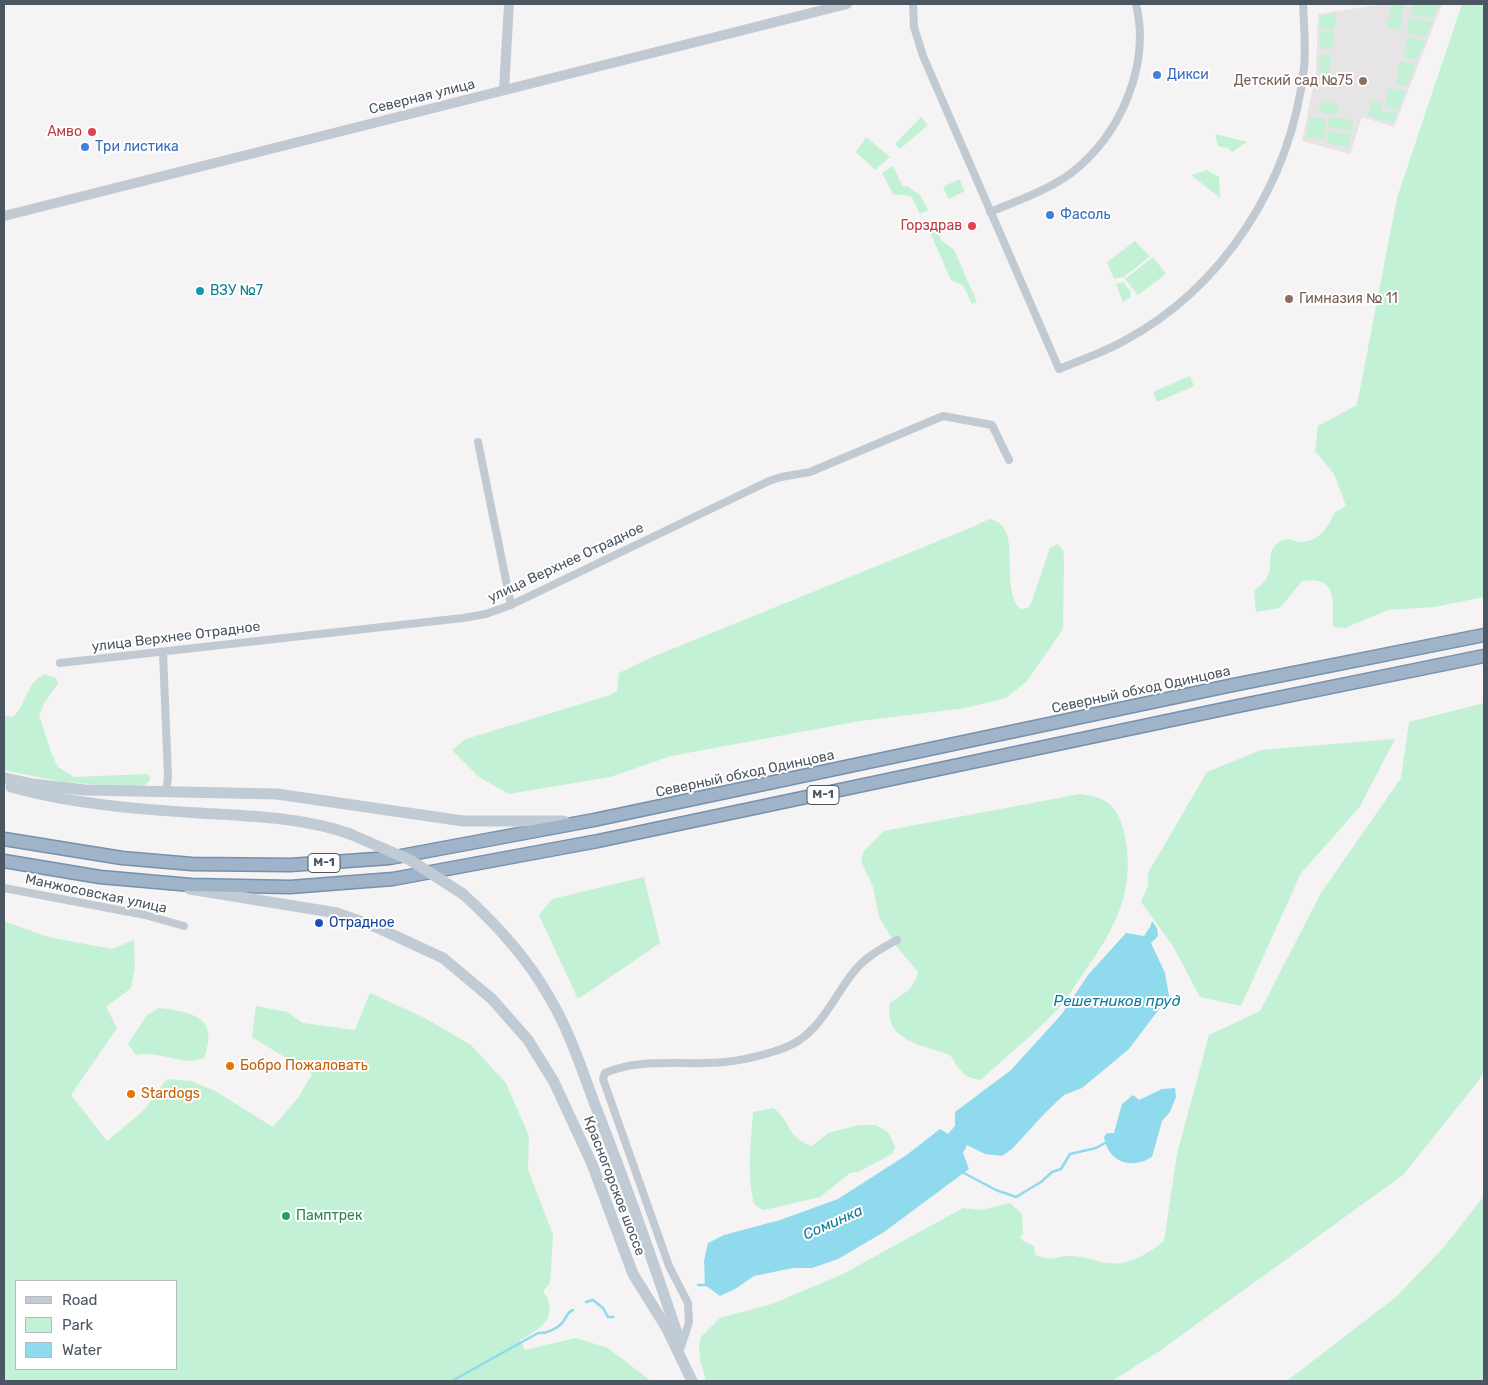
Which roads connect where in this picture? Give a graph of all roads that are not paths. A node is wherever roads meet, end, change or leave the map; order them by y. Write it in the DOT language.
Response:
graph roads {
  1 [pos="509,4"];
  2 [pos="847,4"];
  3 [pos="913,4"];
  4 [pos="1136,4"];
  5 [pos="1304,4"];
  6 [pos="504,90"];
  7 [pos="990,212"];
  8 [pos="4,216"];
  9 [pos="478,442"];
  10 [pos="1009,460"];
  11 [pos="511,605"];
  12 [pos="1484,635"];
  13 [pos="163,652"];
  14 [pos="1484,656"];
  15 [pos="60,663"];
  16 [pos="4,778"];
  17 [pos="4,785"];
  18 [pos="166,792"];
  19 [pos="642,810"];
  20 [pos="4,839"];
  21 [pos="4,861"];
  22 [pos="155,883"];
  23 [pos="4,888"];
  24 [pos="184,926"];
  25 [pos="897,940"];
  26 [pos="682,1347"];
  27 [pos="692,1381"];
  1 -- 6 [label="street"];
  2 -- 6 [label="street, Северная улица"];
  3 -- 7 [label="street"];
  4 -- 7 [label="street"];
  5 -- 7 [label="street"];
  6 -- 8 [label="street, Северная улица"];
  9 -- 11 [label="street"];
  10 -- 11 [label="street, улица Верхнее Отрадное"];
  11 -- 13 [label="street, улица Верхнее Отрадное"];
  12 -- 19 [label="highway, Северный обход Одинцова / М-1"];
  13 -- 15 [label="street, улица Верхнее Отрадное"];
  13 -- 18 [label="street"];
  14 -- 22 [label="highway, М-1"];
  16 -- 18 [label="main road"];
  17 -- 26 [label="main road, bridge"];
  18 -- 19 [label="main road"];
  19 -- 20 [label="highway, Северный обход Одинцова / М-1"];
  21 -- 22 [label="highway, М-1"];
  22 -- 27 [label="main road, Красногорское шоссе"];
  23 -- 24 [label="street, Манжосовская улица"];
  25 -- 26 [label="street"];
  26 -- 27 [label="main road"];
}
